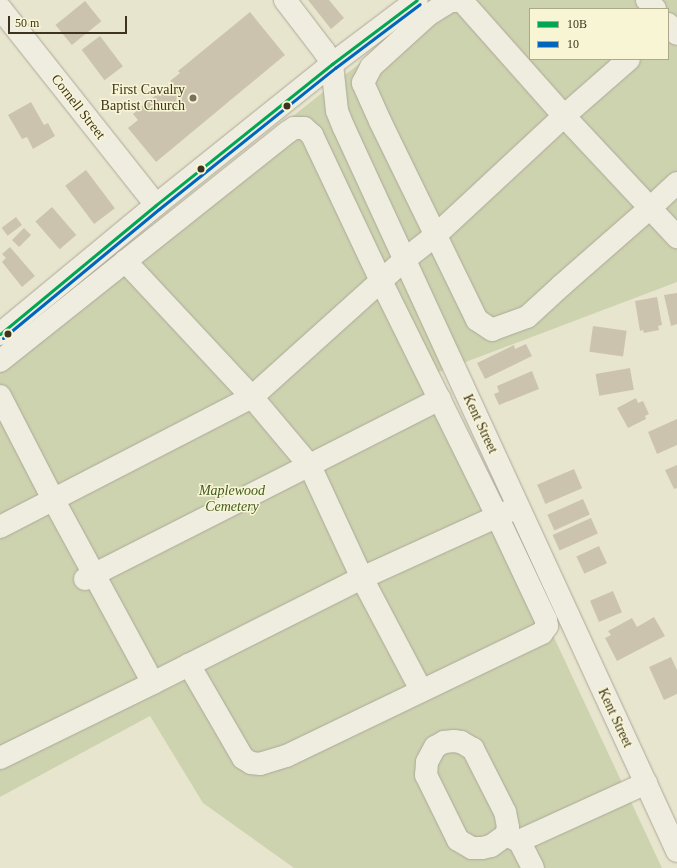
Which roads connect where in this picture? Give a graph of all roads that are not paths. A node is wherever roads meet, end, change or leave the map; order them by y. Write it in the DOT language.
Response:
graph roads {
  1 [pos="285,0"];
  2 [pos="416,0"];
  3 [pos="647,0"];
  4 [pos="0,8"];
  5 [pos="654,8"];
  6 [pos="677,16"];
  7 [pos="669,23"];
  8 [pos="669,25"];
  9 [pos="677,34"];
  10 [pos="628,60"];
  11 [pos="332,64"];
  12 [pos="564,116"];
  13 [pos="677,183"];
  14 [pos="156,205"];
  15 [pos="650,208"];
  16 [pos="436,235"];
  17 [pos="677,236"];
  18 [pos="404,260"];
  19 [pos="125,261"];
  20 [pos="381,281"];
  21 [pos="3,324"];
  22 [pos="0,361"];
  23 [pos="0,396"];
  24 [pos="252,397"];
  25 [pos="440,400"];
  26 [pos="310,466"];
  27 [pos="53,499"];
  28 [pos="518,507"];
  29 [pos="498,516"];
  30 [pos="0,527"];
  31 [pos="90,577"];
  32 [pos="362,578"];
  33 [pos="189,665"];
  34 [pos="153,683"];
  35 [pos="421,690"];
  36 [pos="0,758"];
  37 [pos="646,783"];
  38 [pos="513,838"];
  39 [pos="677,851"];
  40 [pos="533,868"];
  1 -- 11 [label="street, Kent Street"];
  2 -- 11 [label="street"];
  3 -- 5 [label="street"];
  4 -- 14 [label="street, Cornell Street"];
  6 -- 7 [label="street"];
  8 -- 9 [label="street"];
  10 -- 12 [label="street"];
  11 -- 14 [label="street"];
  11 -- 18 [label="street, Kent Street"];
  12 -- 15 [label="street"];
  12 -- 16 [label="street"];
  12 -- 16 [label="street"];
  13 -- 15 [label="street"];
  14 -- 21 [label="street"];
  15 -- 16 [label="street"];
  15 -- 17 [label="street"];
  16 -- 18 [label="street"];
  18 -- 20 [label="street"];
  18 -- 28 [label="street, Kent Street"];
  19 -- 20 [label="street"];
  19 -- 22 [label="street"];
  19 -- 24 [label="street"];
  20 -- 24 [label="street"];
  20 -- 25 [label="street"];
  23 -- 27 [label="street"];
  24 -- 26 [label="street"];
  24 -- 27 [label="street"];
  25 -- 26 [label="street"];
  25 -- 29 [label="street"];
  26 -- 31 [label="street"];
  26 -- 32 [label="street"];
  27 -- 30 [label="street"];
  27 -- 31 [label="street"];
  28 -- 29 [label="street"];
  28 -- 37 [label="street, Kent Street"];
  29 -- 32 [label="street"];
  29 -- 35 [label="street"];
  31 -- 34 [label="street"];
  32 -- 33 [label="street"];
  32 -- 35 [label="street"];
  33 -- 34 [label="street"];
  33 -- 35 [label="street"];
  34 -- 36 [label="street"];
  37 -- 38 [label="street"];
  37 -- 39 [label="street, Kent Street"];
  38 -- 38 [label="street"];
  38 -- 40 [label="street"];
}
